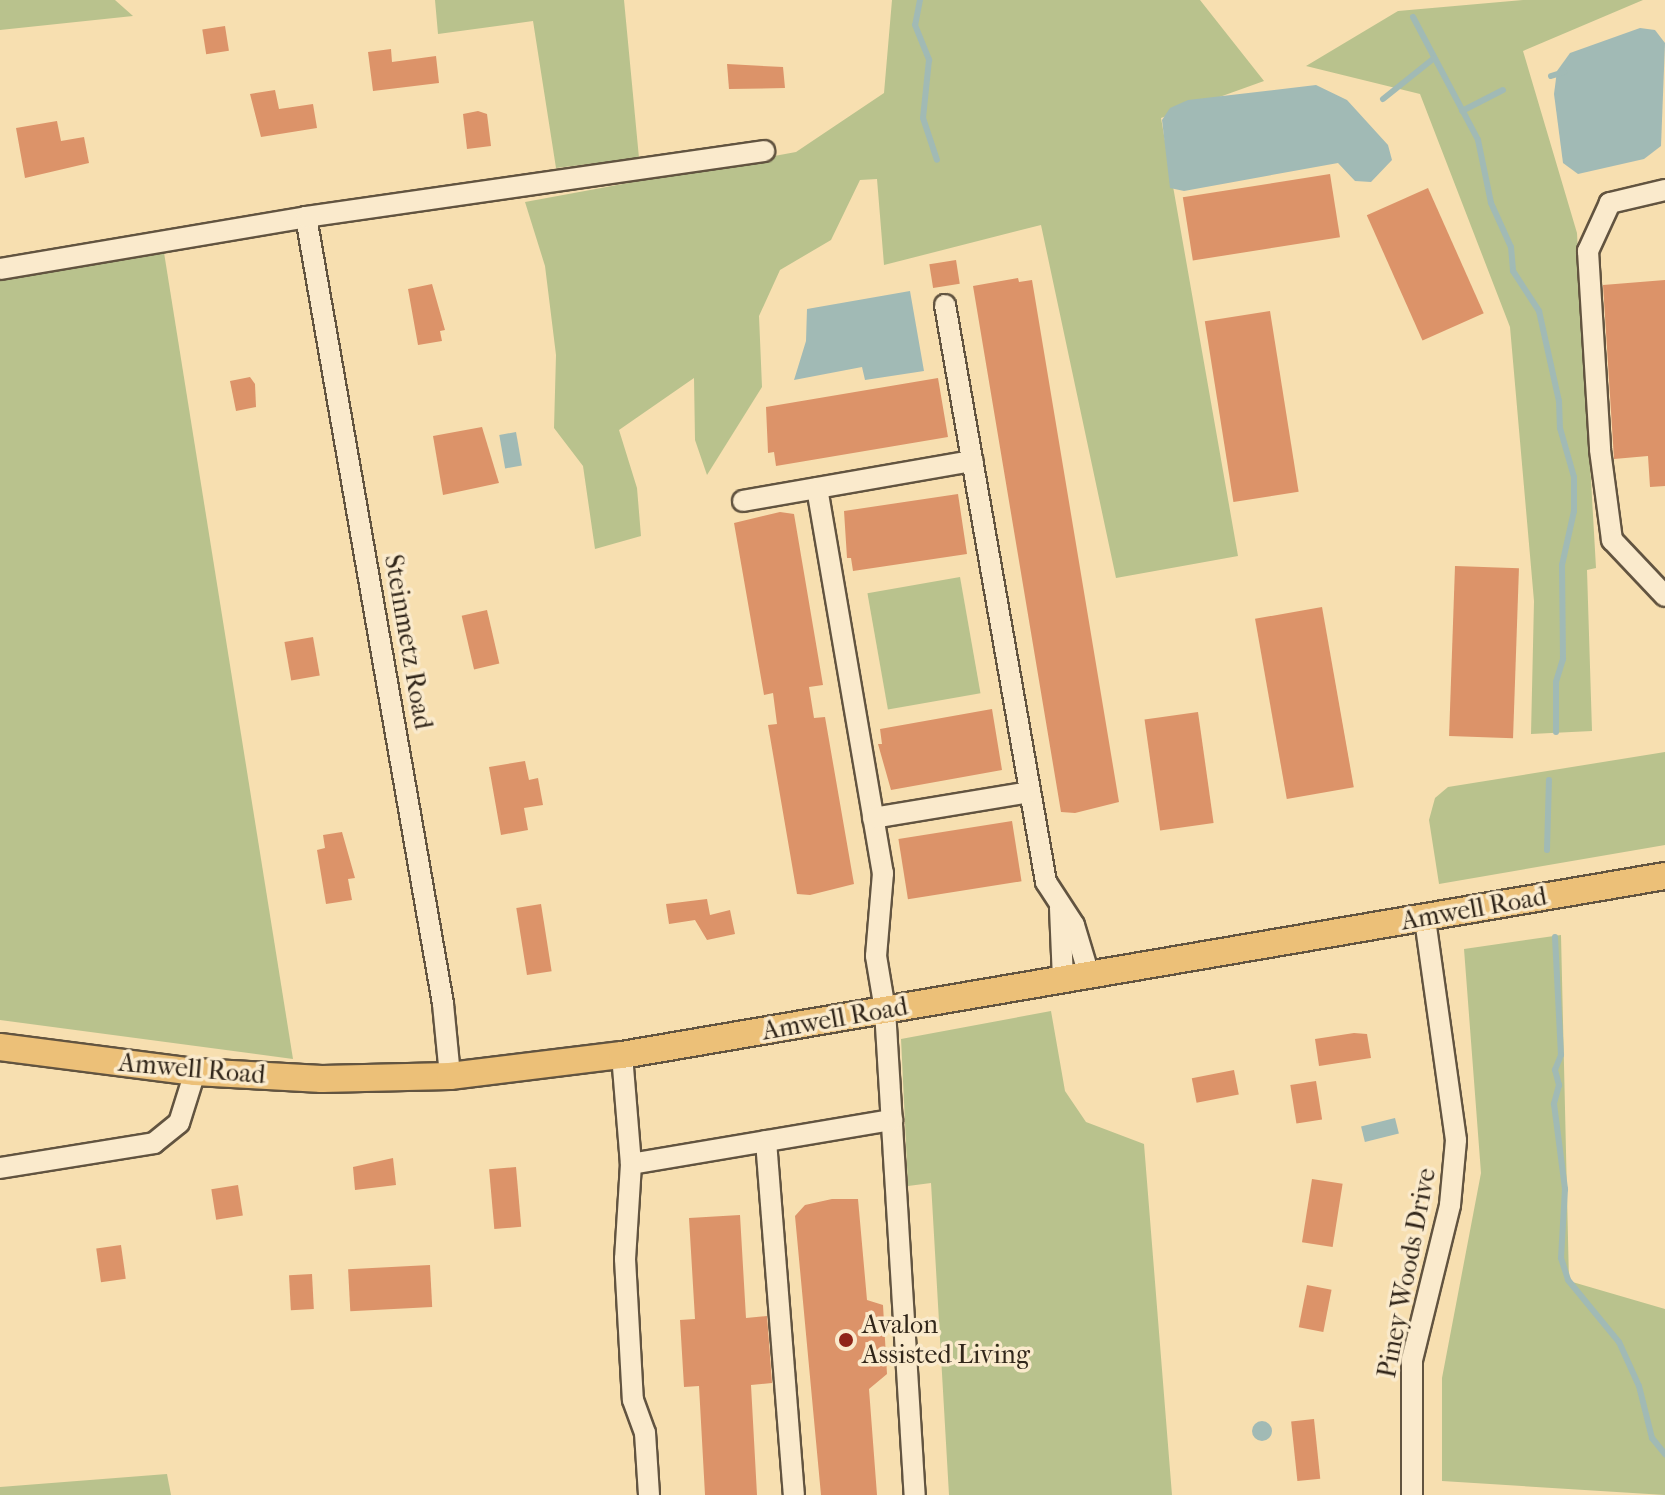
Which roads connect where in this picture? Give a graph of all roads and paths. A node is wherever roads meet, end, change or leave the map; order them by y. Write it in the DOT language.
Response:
graph roads {
  1 [pos="764,151"];
  2 [pos="1665,190"];
  3 [pos="306,217"];
  4 [pos="0,269"];
  5 [pos="945,305"];
  6 [pos="973,461"];
  7 [pos="817,488"];
  8 [pos="743,501"];
  9 [pos="1665,596"];
  10 [pos="1030,792"];
  11 [pos="873,818"];
  12 [pos="1665,876"];
  13 [pos="1425,919"];
  14 [pos="1076,977"];
  15 [pos="885,1010"];
  16 [pos="0,1047"];
  17 [pos="622,1055"];
  18 [pos="195,1072"];
  19 [pos="450,1076"];
  20 [pos="892,1120"];
  21 [pos="766,1141"];
  22 [pos="631,1164"];
  23 [pos="0,1168"];
  24 [pos="649,1495"];
  25 [pos="794,1495"];
  26 [pos="915,1495"];
  27 [pos="1412,1495"];
  1 -- 3 [label="street"];
  2 -- 9 [label="street"];
  3 -- 4 [label="street"];
  3 -- 19 [label="street, Steinmetz Road"];
  5 -- 6 [label="street"];
  6 -- 7 [label="street"];
  6 -- 10 [label="street"];
  7 -- 8 [label="street"];
  7 -- 11 [label="street"];
  10 -- 11 [label="street"];
  10 -- 14 [label="street"];
  11 -- 15 [label="street"];
  12 -- 13 [label="main road, Amwell Road"];
  13 -- 14 [label="main road, Amwell Road"];
  13 -- 27 [label="street, Piney Woods Drive"];
  14 -- 15 [label="main road, Amwell Road"];
  15 -- 17 [label="main road, Amwell Road"];
  15 -- 20 [label="street"];
  16 -- 18 [label="main road, Amwell Road"];
  17 -- 19 [label="main road, Amwell Road"];
  17 -- 22 [label="street"];
  18 -- 19 [label="main road, Amwell Road"];
  18 -- 23 [label="street"];
  20 -- 21 [label="street"];
  20 -- 26 [label="street"];
  21 -- 22 [label="street"];
  21 -- 25 [label="street"];
  22 -- 24 [label="street"];
}
